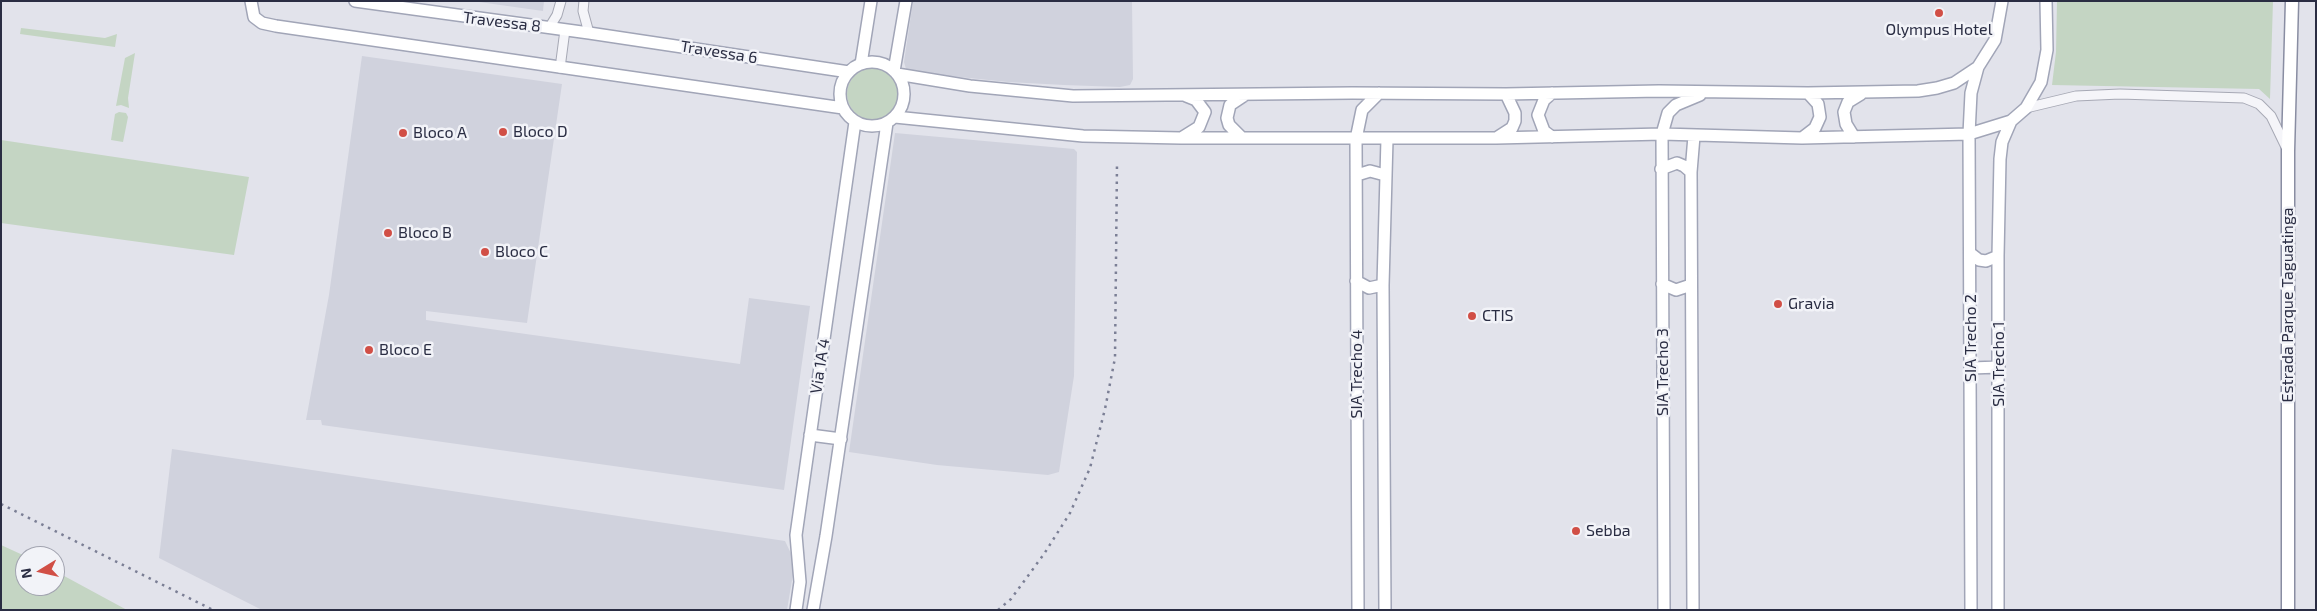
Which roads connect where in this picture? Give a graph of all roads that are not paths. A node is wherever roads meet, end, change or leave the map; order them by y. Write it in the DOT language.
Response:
graph roads {
  1 [pos="250,1"];
  2 [pos="355,1"];
  3 [pos="561,1"];
  4 [pos="584,1"];
  5 [pos="871,1"];
  6 [pos="906,1"];
  7 [pos="2002,1"];
  8 [pos="2292,1"];
  9 [pos="2045,4"];
  10 [pos="549,28"];
  11 [pos="565,30"];
  12 [pos="589,33"];
  13 [pos="862,64"];
  14 [pos="1978,67"];
  15 [pos="560,68"];
  16 [pos="849,72"];
  17 [pos="896,73"];
  18 [pos="1716,91"];
  19 [pos="1380,93"];
  20 [pos="1808,93"];
  21 [pos="1863,93"];
  22 [pos="1506,94"];
  23 [pos="1552,94"];
  24 [pos="1182,95"];
  25 [pos="1245,95"];
  26 [pos="843,108"];
  27 [pos="2026,108"];
  28 [pos="891,120"];
  29 [pos="2011,121"];
  30 [pos="855,122"];
  31 [pos="1662,134"];
  32 [pos="1969,134"];
  33 [pos="1694,136"];
  34 [pos="1552,137"];
  35 [pos="1854,137"];
  36 [pos="1181,138"];
  37 [pos="1242,138"];
  38 [pos="1356,138"];
  39 [pos="1496,138"];
  40 [pos="1802,138"];
  41 [pos="1387,139"];
  42 [pos="2288,151"];
  43 [pos="1661,169"];
  44 [pos="1690,172"];
  45 [pos="1357,175"];
  46 [pos="1385,175"];
  47 [pos="1970,253"];
  48 [pos="1998,256"];
  49 [pos="1356,281"];
  50 [pos="1662,284"];
  51 [pos="1383,285"];
  52 [pos="1691,285"];
  53 [pos="1999,366"];
  54 [pos="1971,368"];
  55 [pos="810,435"];
  56 [pos="841,440"];
  57 [pos="796,610"];
  58 [pos="813,610"];
  59 [pos="1358,610"];
  60 [pos="1385,610"];
  61 [pos="1664,610"];
  62 [pos="1693,610"];
  63 [pos="1972,610"];
  64 [pos="1998,610"];
  65 [pos="2288,610"];
  1 -- 15 [label="main road"];
  2 -- 10 [label="main road, Travessa 8"];
  3 -- 10 [label="street"];
  4 -- 12 [label="street"];
  5 -- 13 [label="main road"];
  6 -- 17 [label="main road"];
  7 -- 14 [label="main road"];
  8 -- 42 [label="highway, Estrada Parque Taguatinga"];
  9 -- 27 [label="main road"];
  10 -- 11 [label="main road, Travessa 8"];
  11 -- 12 [label="main road, Travessa 8"];
  11 -- 15 [label="street"];
  12 -- 16 [label="main road, Travessa 6"];
  13 -- 16 [label="main road"];
  13 -- 17 [label="main road"];
  14 -- 21 [label="main road"];
  14 -- 32 [label="main road, SIA Trecho 2"];
  15 -- 26 [label="main road"];
  16 -- 26 [label="main road"];
  17 -- 24 [label="main road"];
  17 -- 28 [label="main road"];
  18 -- 20 [label="main road"];
  18 -- 23 [label="main road"];
  18 -- 31 [label="main road, SIA Trecho 3"];
  19 -- 22 [label="main road"];
  19 -- 25 [label="main road"];
  19 -- 38 [label="main road, SIA Trecho 4"];
  20 -- 21 [label="main road"];
  20 -- 40 [label="main road"];
  21 -- 35 [label="main road"];
  22 -- 23 [label="main road"];
  22 -- 39 [label="main road"];
  23 -- 34 [label="main road"];
  24 -- 25 [label="main road"];
  24 -- 36 [label="main road"];
  25 -- 37 [label="main road"];
  26 -- 30 [label="main road"];
  27 -- 29 [label="main road"];
  27 -- 42 [label="street"];
  28 -- 30 [label="main road"];
  28 -- 36 [label="main road"];
  28 -- 56 [label="main road, Via 1A 4"];
  29 -- 32 [label="main road"];
  29 -- 48 [label="main road, SIA Trecho 1"];
  30 -- 55 [label="main road, Via 1A 4"];
  31 -- 33 [label="main road"];
  31 -- 34 [label="main road"];
  31 -- 43 [label="main road, SIA Trecho 3"];
  32 -- 35 [label="main road"];
  32 -- 47 [label="main road, SIA Trecho 2"];
  33 -- 40 [label="main road"];
  33 -- 44 [label="main road"];
  34 -- 39 [label="main road"];
  35 -- 40 [label="main road"];
  36 -- 37 [label="main road"];
  37 -- 38 [label="main road"];
  38 -- 41 [label="main road"];
  38 -- 45 [label="main road, SIA Trecho 4"];
  39 -- 41 [label="main road"];
  41 -- 46 [label="main road"];
  42 -- 65 [label="highway, Estrada Parque Taguatinga"];
  43 -- 44 [label="main road"];
  43 -- 50 [label="main road, SIA Trecho 3"];
  44 -- 52 [label="main road"];
  45 -- 46 [label="main road"];
  45 -- 49 [label="main road, SIA Trecho 4"];
  46 -- 51 [label="main road"];
  47 -- 48 [label="main road"];
  47 -- 54 [label="main road, SIA Trecho 2"];
  48 -- 53 [label="main road, SIA Trecho 1"];
  49 -- 51 [label="main road"];
  49 -- 59 [label="main road, SIA Trecho 4"];
  50 -- 52 [label="main road"];
  50 -- 61 [label="main road, SIA Trecho 3"];
  51 -- 60 [label="main road"];
  52 -- 62 [label="main road"];
  53 -- 54 [label="main road"];
  53 -- 64 [label="main road, SIA Trecho 1"];
  54 -- 63 [label="main road, SIA Trecho 2"];
  55 -- 56 [label="main road"];
  55 -- 57 [label="main road, Via 1A 4"];
  56 -- 58 [label="main road, Via 1A 4"];
}
